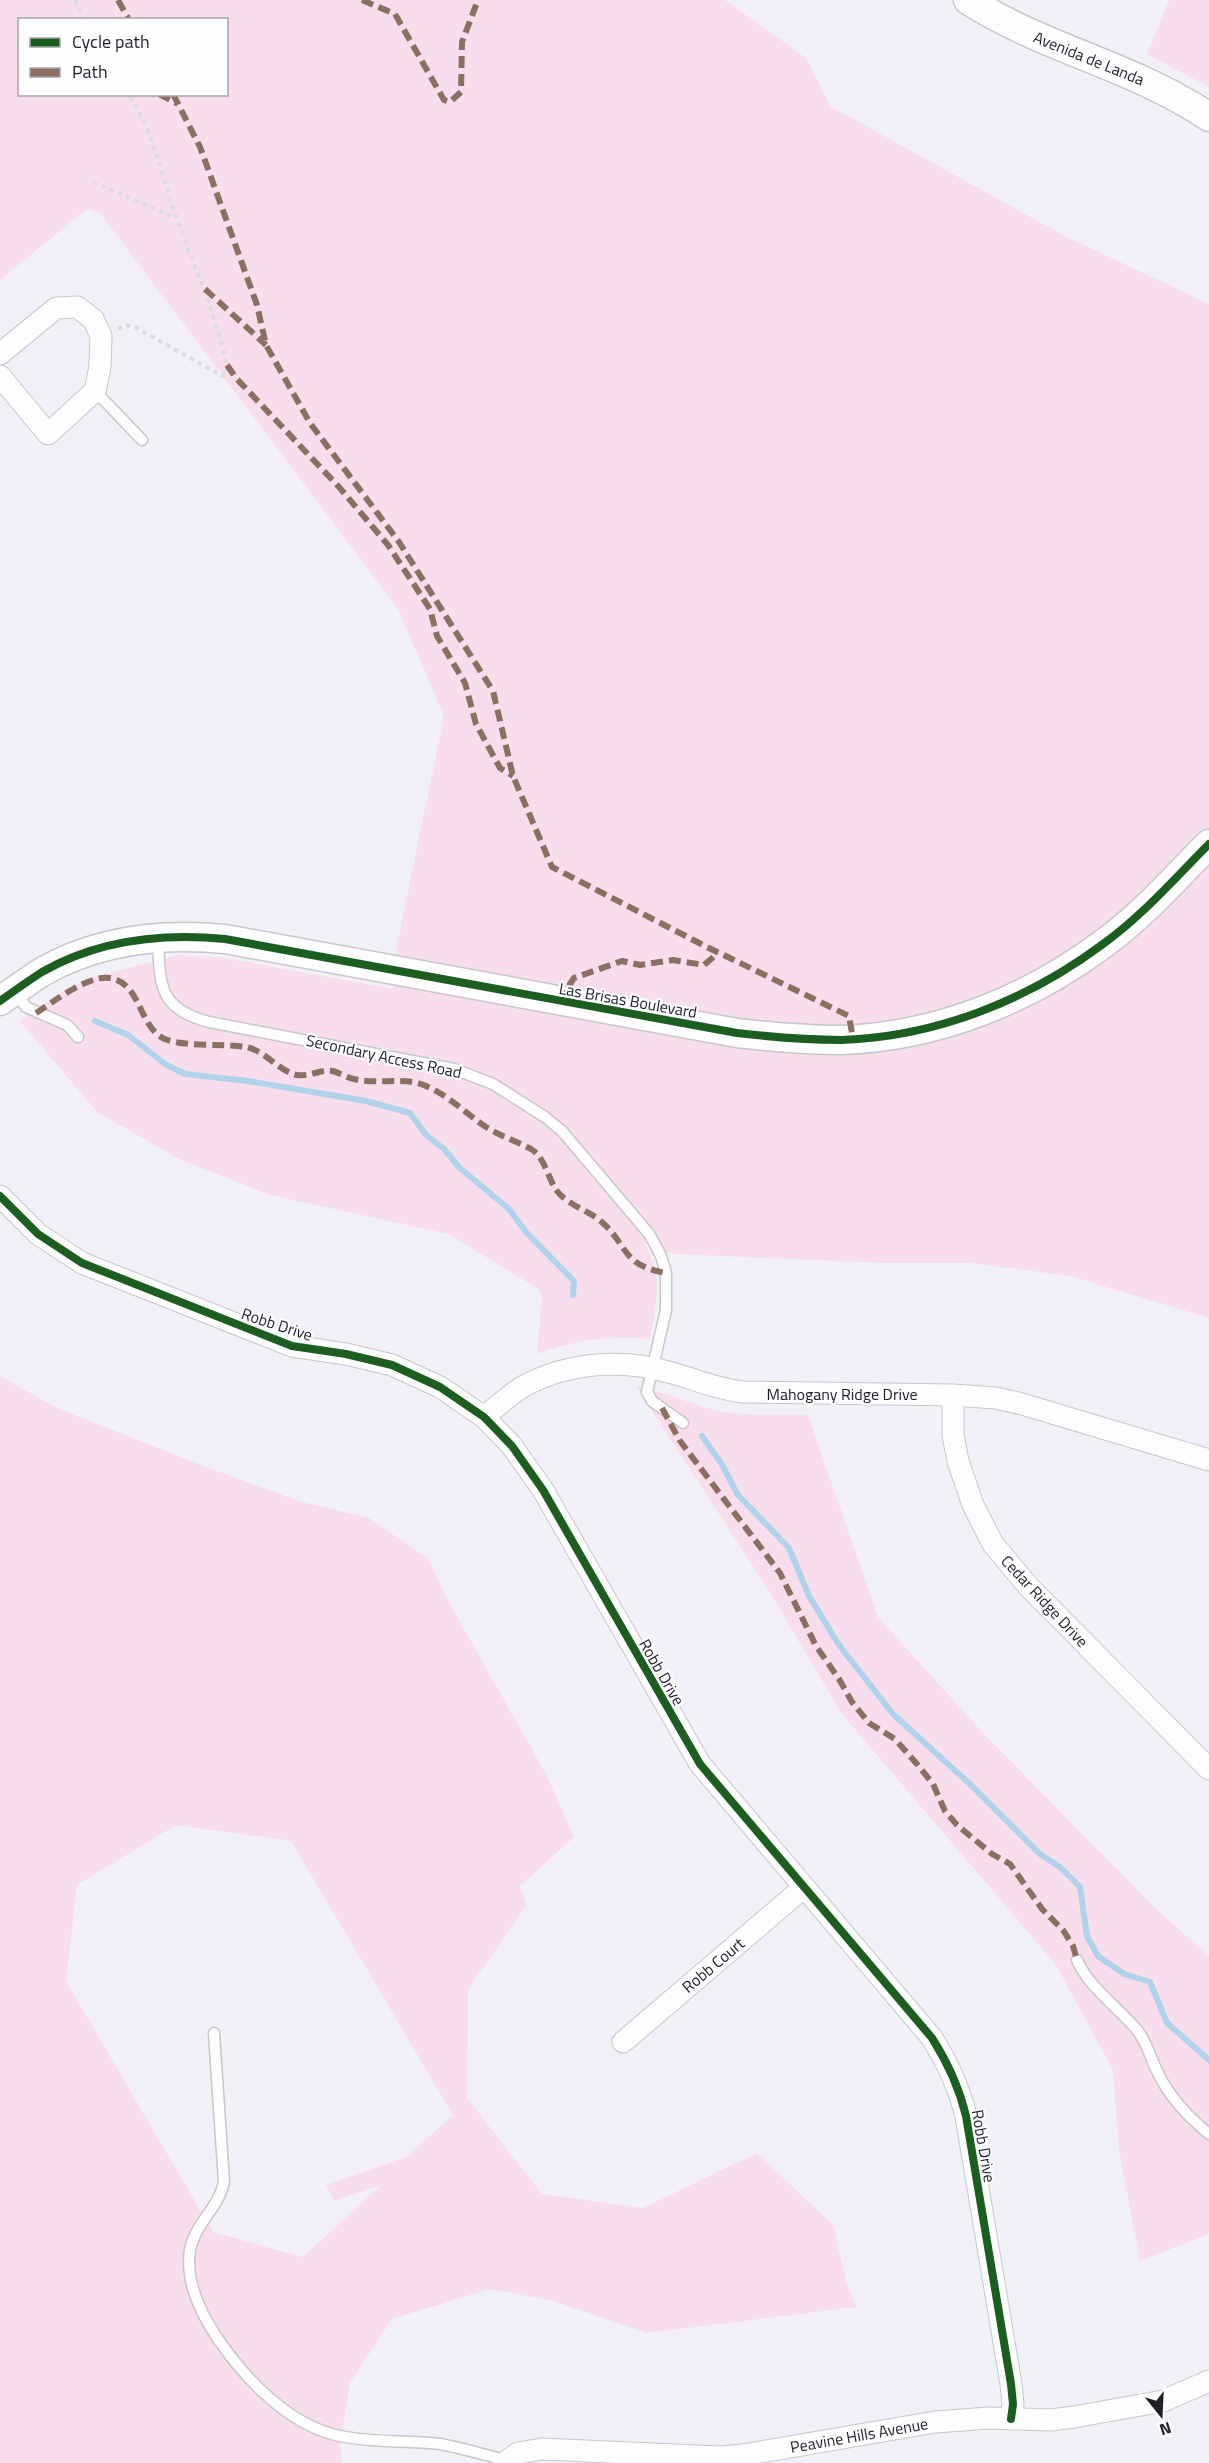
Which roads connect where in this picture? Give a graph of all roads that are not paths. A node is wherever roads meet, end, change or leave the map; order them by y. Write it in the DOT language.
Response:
graph roads {
  1 [pos="968,0"];
  2 [pos="1209,117"];
  3 [pos="0,354"];
  4 [pos="0,376"];
  5 [pos="95,391"];
  6 [pos="142,440"];
  7 [pos="1209,844"];
  8 [pos="158,936"];
  9 [pos="7,996"];
  10 [pos="78,1037"];
  11 [pos="0,1196"];
  12 [pos="654,1368"];
  13 [pos="953,1395"];
  14 [pos="484,1417"];
  15 [pos="683,1423"];
  16 [pos="1209,1460"];
  17 [pos="1209,1769"];
  18 [pos="803,1888"];
  19 [pos="1077,1960"];
  20 [pos="214,2033"];
  21 [pos="623,2042"];
  22 [pos="1209,2134"];
  23 [pos="1209,2381"];
  24 [pos="1011,2419"];
  25 [pos="505,2462"];
  1 -- 2 [label="street, Avenida de Landa"];
  3 -- 5 [label="street"];
  4 -- 5 [label="street"];
  5 -- 6 [label="lane"];
  7 -- 8 [label="street, Las Brisas Boulevard"];
  8 -- 9 [label="street, Las Brisas Boulevard"];
  8 -- 12 [label="lane, Secondary Access Road"];
  9 -- 10 [label="lane"];
  11 -- 14 [label="street, Robb Drive"];
  12 -- 13 [label="street, Mahogany Ridge Drive"];
  12 -- 14 [label="street, Mahogany Ridge Drive"];
  12 -- 15 [label="lane, Secondary Access Road"];
  13 -- 16 [label="street, Mahogany Ridge Drive"];
  13 -- 17 [label="street, Cedar Ridge Drive"];
  14 -- 18 [label="street, Robb Drive"];
  18 -- 21 [label="street, Robb Court"];
  18 -- 24 [label="street, Robb Drive"];
  19 -- 22 [label="lane"];
  20 -- 25 [label="lane"];
  23 -- 24 [label="street, Peavine Hills Avenue"];
  24 -- 25 [label="street, Peavine Hills Avenue"];
}
